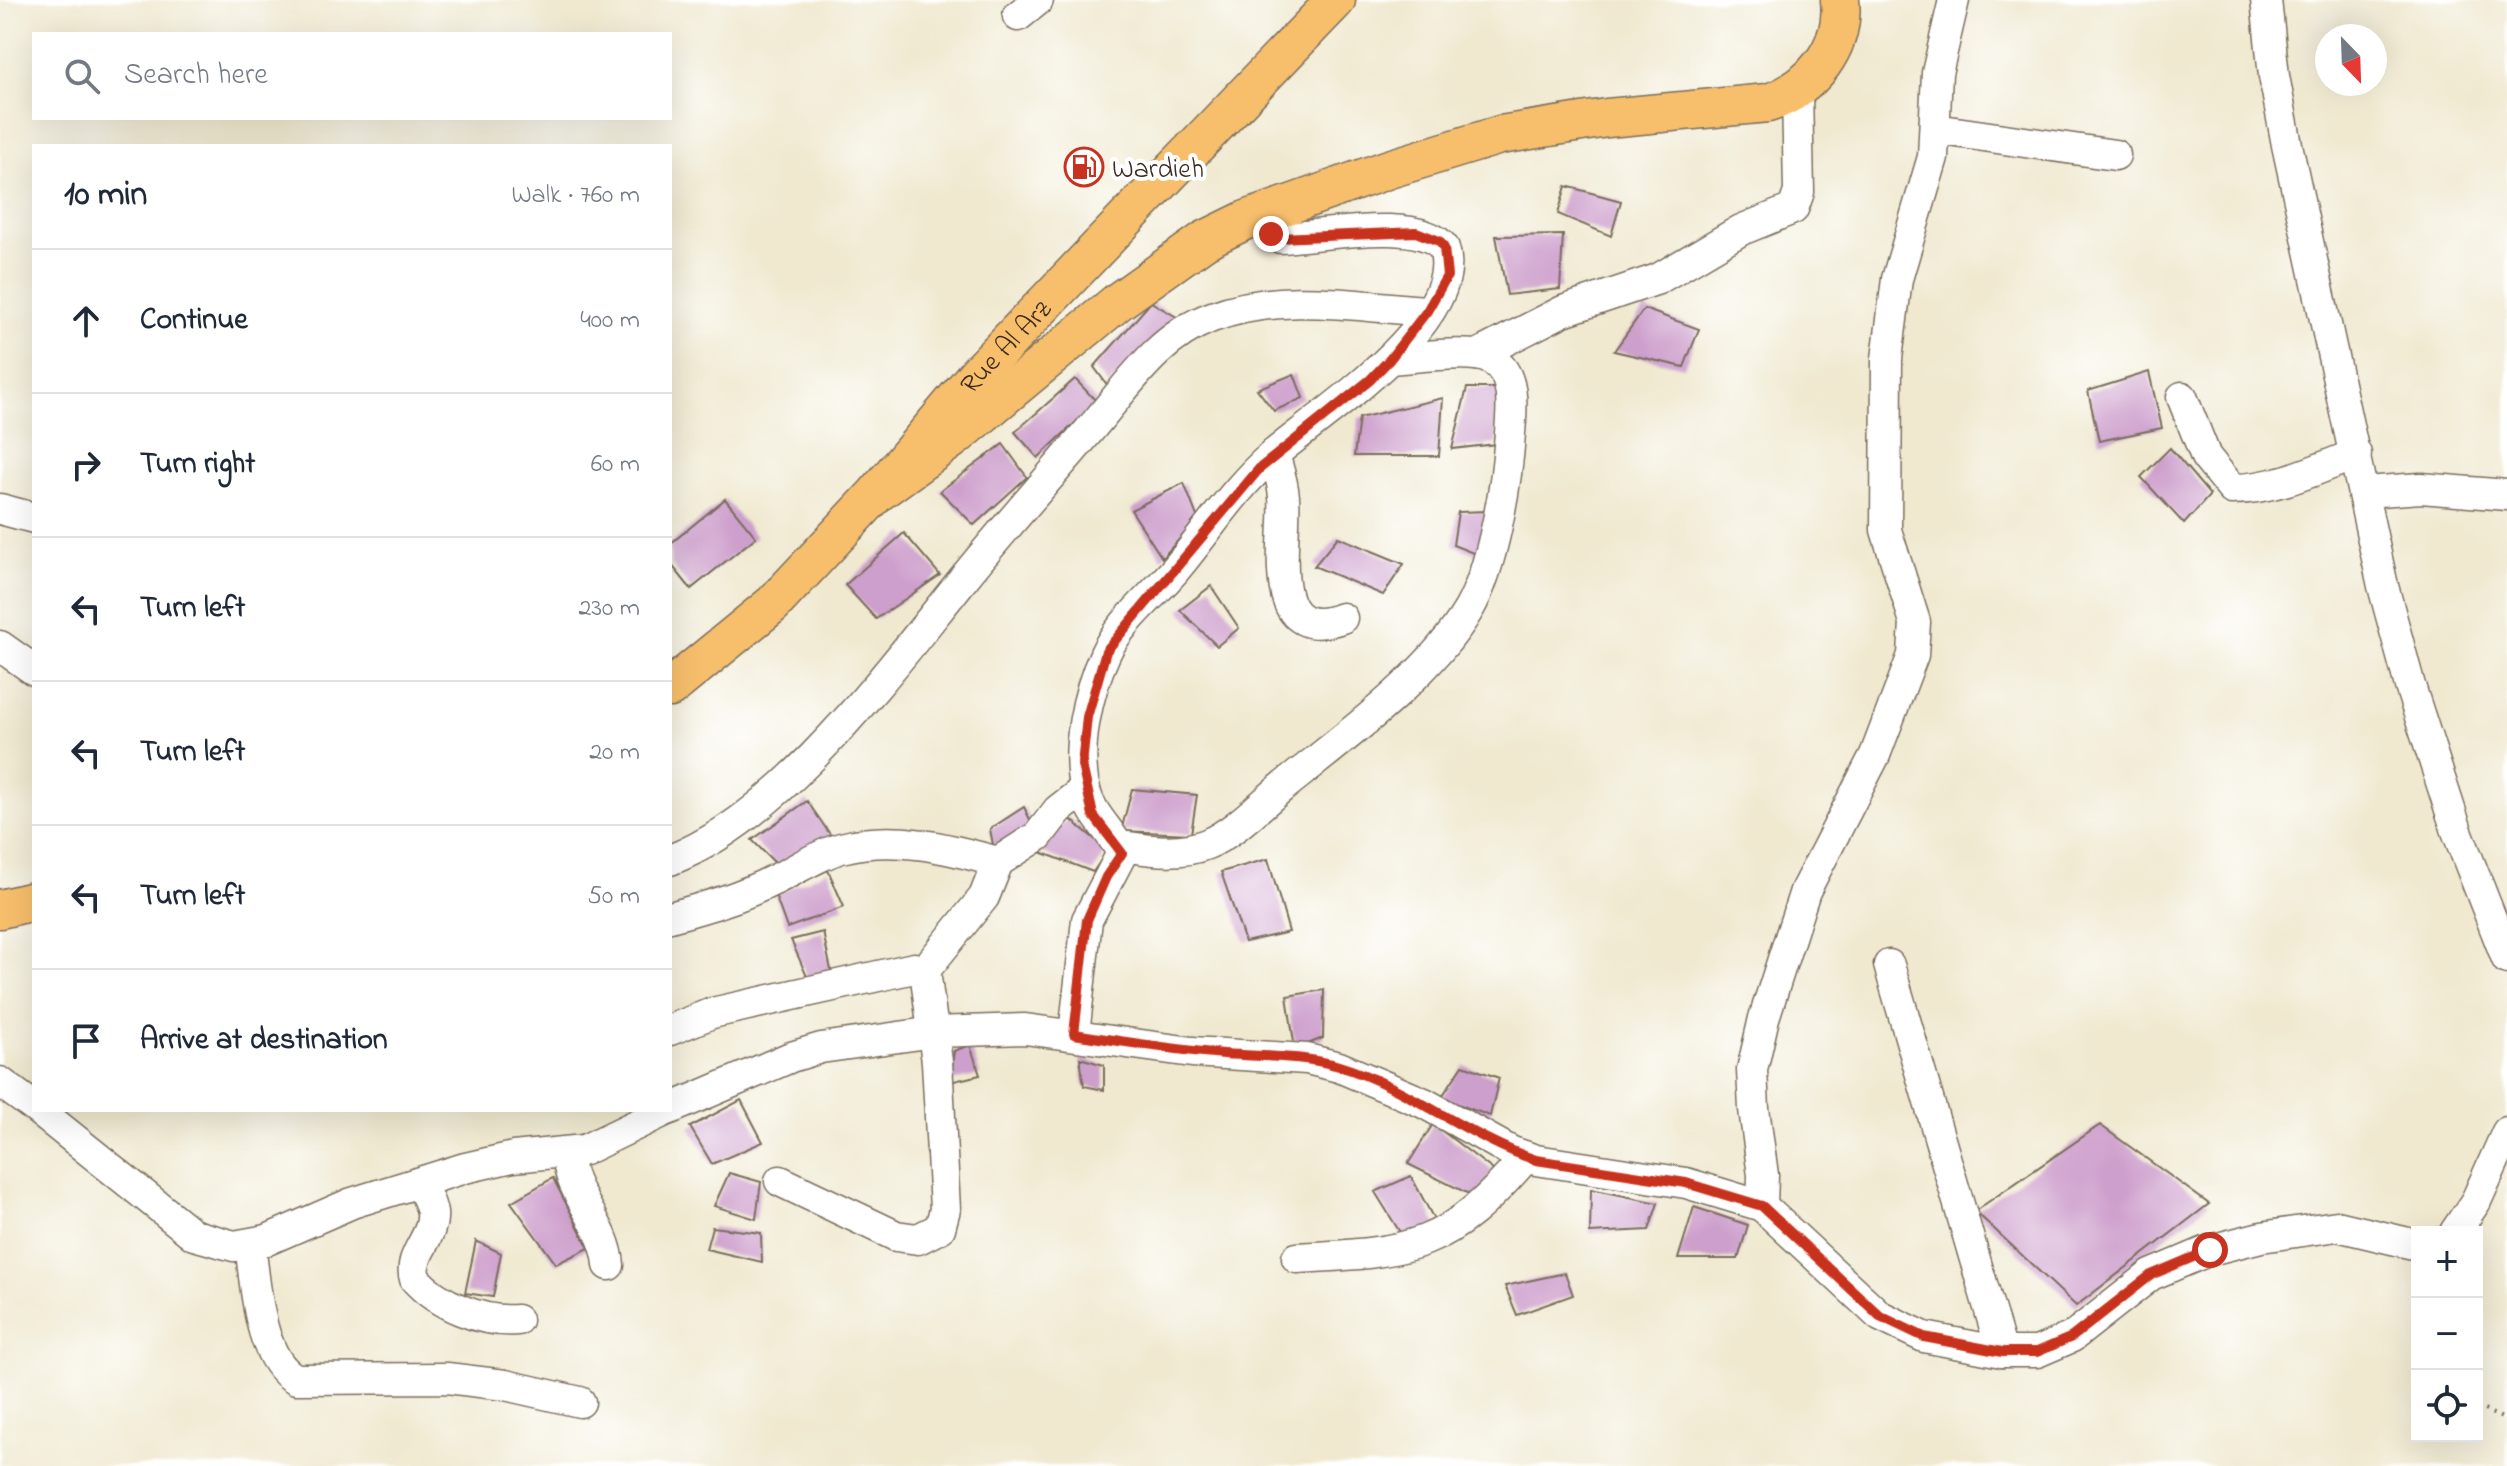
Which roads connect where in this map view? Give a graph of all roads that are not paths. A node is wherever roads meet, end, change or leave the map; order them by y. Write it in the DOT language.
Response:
graph roads {
  1 [pos="1336,0"];
  2 [pos="1840,0"];
  3 [pos="1954,0"];
  4 [pos="2266,0"];
  5 [pos="1797,91"];
  6 [pos="1935,129"];
  7 [pos="2115,155"];
  8 [pos="1268,211"];
  9 [pos="1427,311"];
  10 [pos="1477,355"];
  11 [pos="1390,359"];
  12 [pos="2182,397"];
  13 [pos="1274,454"];
  14 [pos="2356,454"];
  15 [pos="2365,492"];
  16 [pos="877,493"];
  17 [pos="2507,495"];
  18 [pos="0,509"];
  19 [pos="32,517"];
  20 [pos="1342,618"];
  21 [pos="0,646"];
  22 [pos="32,669"];
  23 [pos="672,686"];
  24 [pos="1085,789"];
  25 [pos="1122,853"];
  26 [pos="672,859"];
  27 [pos="998,862"];
  28 [pos="32,901"];
  29 [pos="0,909"];
  30 [pos="672,916"];
  31 [pos="2507,959"];
  32 [pos="1889,965"];
  33 [pos="925,970"];
  34 [pos="672,1029"];
  35 [pos="934,1032"];
  36 [pos="1074,1034"];
  37 [pos="0,1082"];
  38 [pos="32,1105"];
  39 [pos="672,1106"];
  40 [pos="41,1112"];
  41 [pos="657,1112"];
  42 [pos="2507,1132"];
  43 [pos="567,1153"];
  44 [pos="1526,1157"];
  45 [pos="780,1181"];
  46 [pos="420,1183"];
  47 [pos="1762,1206"];
  48 [pos="2459,1226"];
  49 [pos="2411,1244"];
  50 [pos="250,1245"];
  51 [pos="1297,1258"];
  52 [pos="609,1265"];
  53 [pos="517,1320"];
  54 [pos="2002,1352"];
  55 [pos="580,1402"];
  1 -- 16 [label="main road, Rue Al Arz"];
  2 -- 5 [label="main road"];
  3 -- 6 [label="street"];
  4 -- 14 [label="street"];
  5 -- 8 [label="main road"];
  5 -- 10 [label="street"];
  6 -- 7 [label="street"];
  6 -- 47 [label="street"];
  8 -- 9 [label="street"];
  8 -- 16 [label="main road"];
  9 -- 11 [label="street"];
  9 -- 26 [label="street"];
  10 -- 11 [label="street"];
  10 -- 25 [label="street"];
  11 -- 13 [label="street"];
  12 -- 14 [label="street"];
  13 -- 20 [label="street"];
  13 -- 24 [label="street"];
  14 -- 15 [label="street"];
  15 -- 17 [label="street"];
  15 -- 31 [label="street"];
  16 -- 23 [label="main road, Rue Al Arz"];
  18 -- 19 [label="street"];
  21 -- 22 [label="street"];
  24 -- 25 [label="street"];
  24 -- 27 [label="street"];
  25 -- 36 [label="street"];
  27 -- 30 [label="street"];
  27 -- 33 [label="street"];
  28 -- 29 [label="main road"];
  32 -- 54 [label="street"];
  33 -- 34 [label="street"];
  33 -- 35 [label="street"];
  35 -- 36 [label="street"];
  35 -- 39 [label="street"];
  35 -- 45 [label="street"];
  36 -- 44 [label="street"];
  37 -- 38 [label="street"];
  40 -- 50 [label="street"];
  41 -- 43 [label="street"];
  42 -- 48 [label="street"];
  43 -- 46 [label="street"];
  43 -- 52 [label="street"];
  44 -- 47 [label="street"];
  44 -- 51 [label="street"];
  46 -- 50 [label="street"];
  46 -- 53 [label="street"];
  47 -- 54 [label="street"];
  49 -- 54 [label="street"];
  50 -- 55 [label="street"];
}
